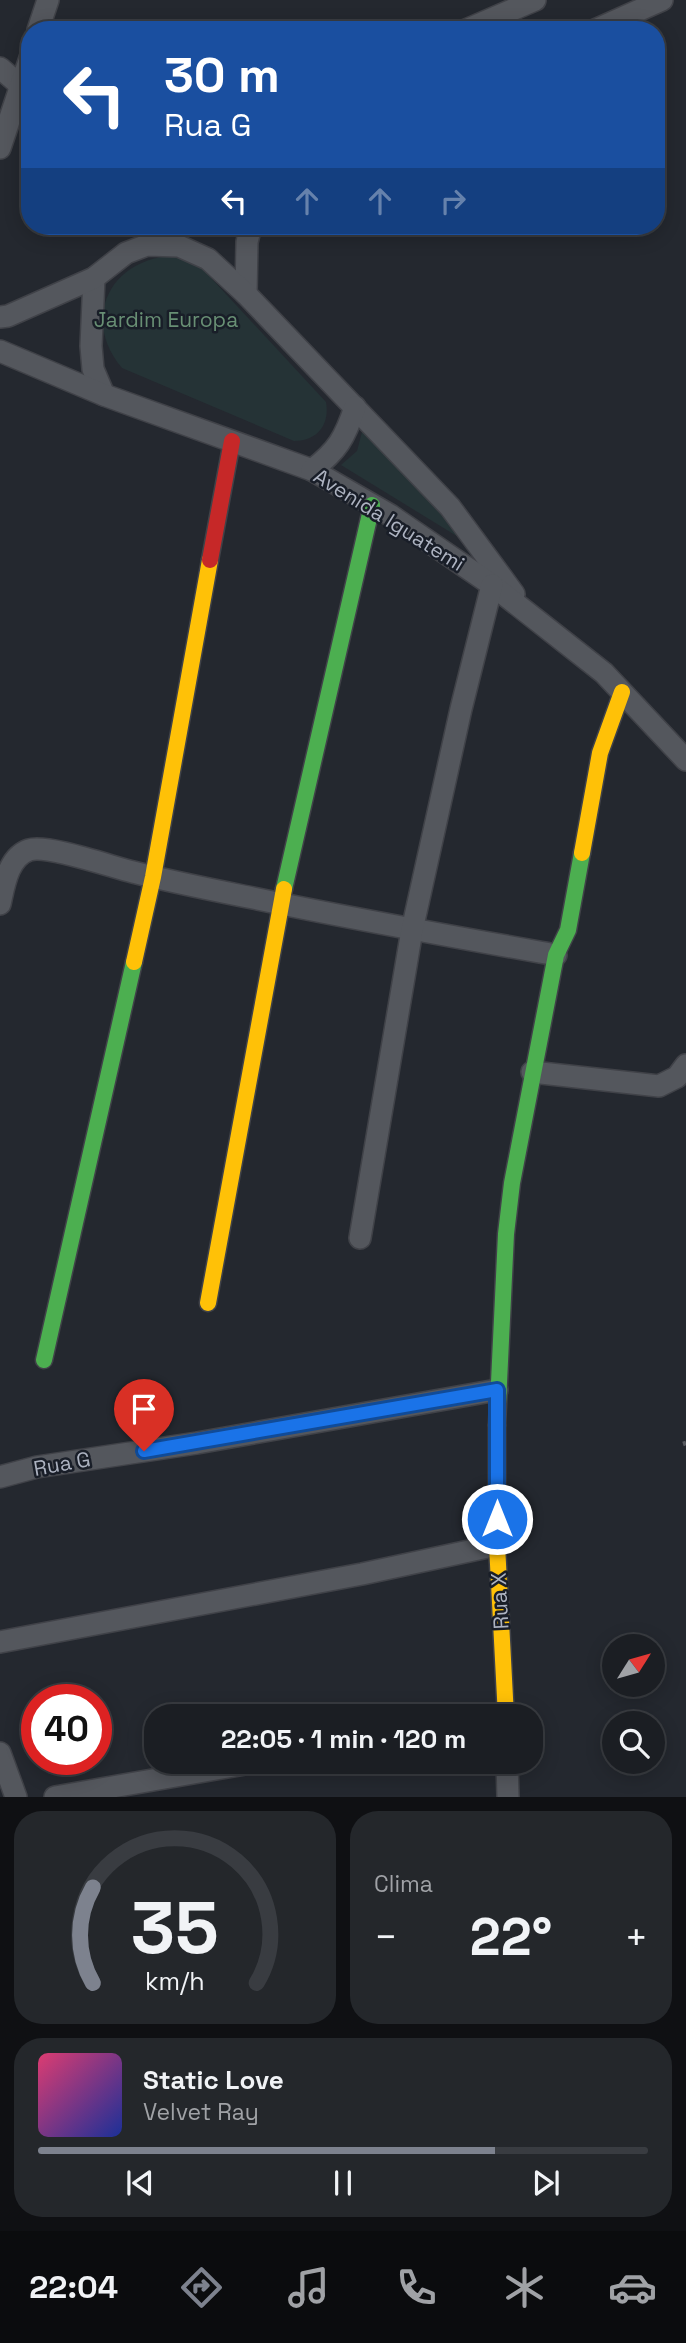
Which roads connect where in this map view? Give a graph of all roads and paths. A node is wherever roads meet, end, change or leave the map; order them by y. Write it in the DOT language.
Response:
graph roads {
  1 [pos="48,0"];
  2 [pos="535,0"];
  3 [pos="662,0"];
  4 [pos="41,21"];
  5 [pos="487,21"];
  6 [pos="615,21"];
  7 [pos="0,68"];
  8 [pos="21,86"];
  9 [pos="0,148"];
  10 [pos="144,235"];
  11 [pos="249,235"];
  12 [pos="126,253"];
  13 [pos="94,278"];
  14 [pos="246,294"];
  15 [pos="0,317"];
  16 [pos="0,351"];
  17 [pos="104,395"];
  18 [pos="355,407"];
  19 [pos="233,441"];
  20 [pos="312,470"];
  21 [pos="372,505"];
  22 [pos="492,585"];
  23 [pos="527,613"];
  24 [pos="622,692"];
  25 [pos="686,760"];
  26 [pos="153,877"];
  27 [pos="0,904"];
  28 [pos="281,904"];
  29 [pos="412,930"];
  30 [pos="556,955"];
  31 [pos="686,1065"];
  32 [pos="532,1072"];
  33 [pos="360,1238"];
  34 [pos="208,1303"];
  35 [pos="44,1360"];
  36 [pos="497,1390"];
  37 [pos="0,1477"];
  38 [pos="497,1545"];
  39 [pos="0,1643"];
  40 [pos="505,1704"];
  41 [pos="0,1753"];
  42 [pos="188,1774"];
  43 [pos="508,1774"];
  44 [pos="16,1797"];
  45 [pos="55,1797"];
  46 [pos="509,1797"];
  1 -- 4 [label="street"];
  2 -- 5 [label="street"];
  3 -- 6 [label="street"];
  7 -- 8 [label="street"];
  8 -- 9 [label="street"];
  10 -- 12 [label="street"];
  11 -- 14 [label="street"];
  12 -- 13 [label="street"];
  12 -- 14 [label="street"];
  13 -- 15 [label="street"];
  13 -- 17 [label="street"];
  14 -- 18 [label="street"];
  16 -- 17 [label="street, Avenida Iguatemi"];
  17 -- 19 [label="street, Avenida Iguatemi"];
  18 -- 20 [label="street"];
  18 -- 23 [label="street"];
  19 -- 20 [label="street, Avenida Iguatemi"];
  19 -- 26 [label="street"];
  20 -- 21 [label="street, Avenida Iguatemi"];
  21 -- 22 [label="street, Avenida Iguatemi"];
  21 -- 28 [label="street"];
  22 -- 23 [label="street, Avenida Iguatemi"];
  22 -- 29 [label="street"];
  23 -- 24 [label="street, Avenida Iguatemi"];
  24 -- 25 [label="street, Avenida Iguatemi"];
  24 -- 30 [label="street, Rua X"];
  26 -- 27 [label="street"];
  26 -- 28 [label="street"];
  26 -- 35 [label="street"];
  28 -- 29 [label="street"];
  28 -- 34 [label="street"];
  29 -- 30 [label="street"];
  29 -- 33 [label="street"];
  30 -- 32 [label="street, Rua X"];
  31 -- 32 [label="street"];
  32 -- 36 [label="street, Rua X"];
  36 -- 37 [label="street, Rua G"];
  36 -- 38 [label="street, Rua X"];
  38 -- 39 [label="street"];
  38 -- 40 [label="street, Rua X"];
  41 -- 44 [label="street"];
  42 -- 45 [label="street"];
  43 -- 46 [label="street"];
}
